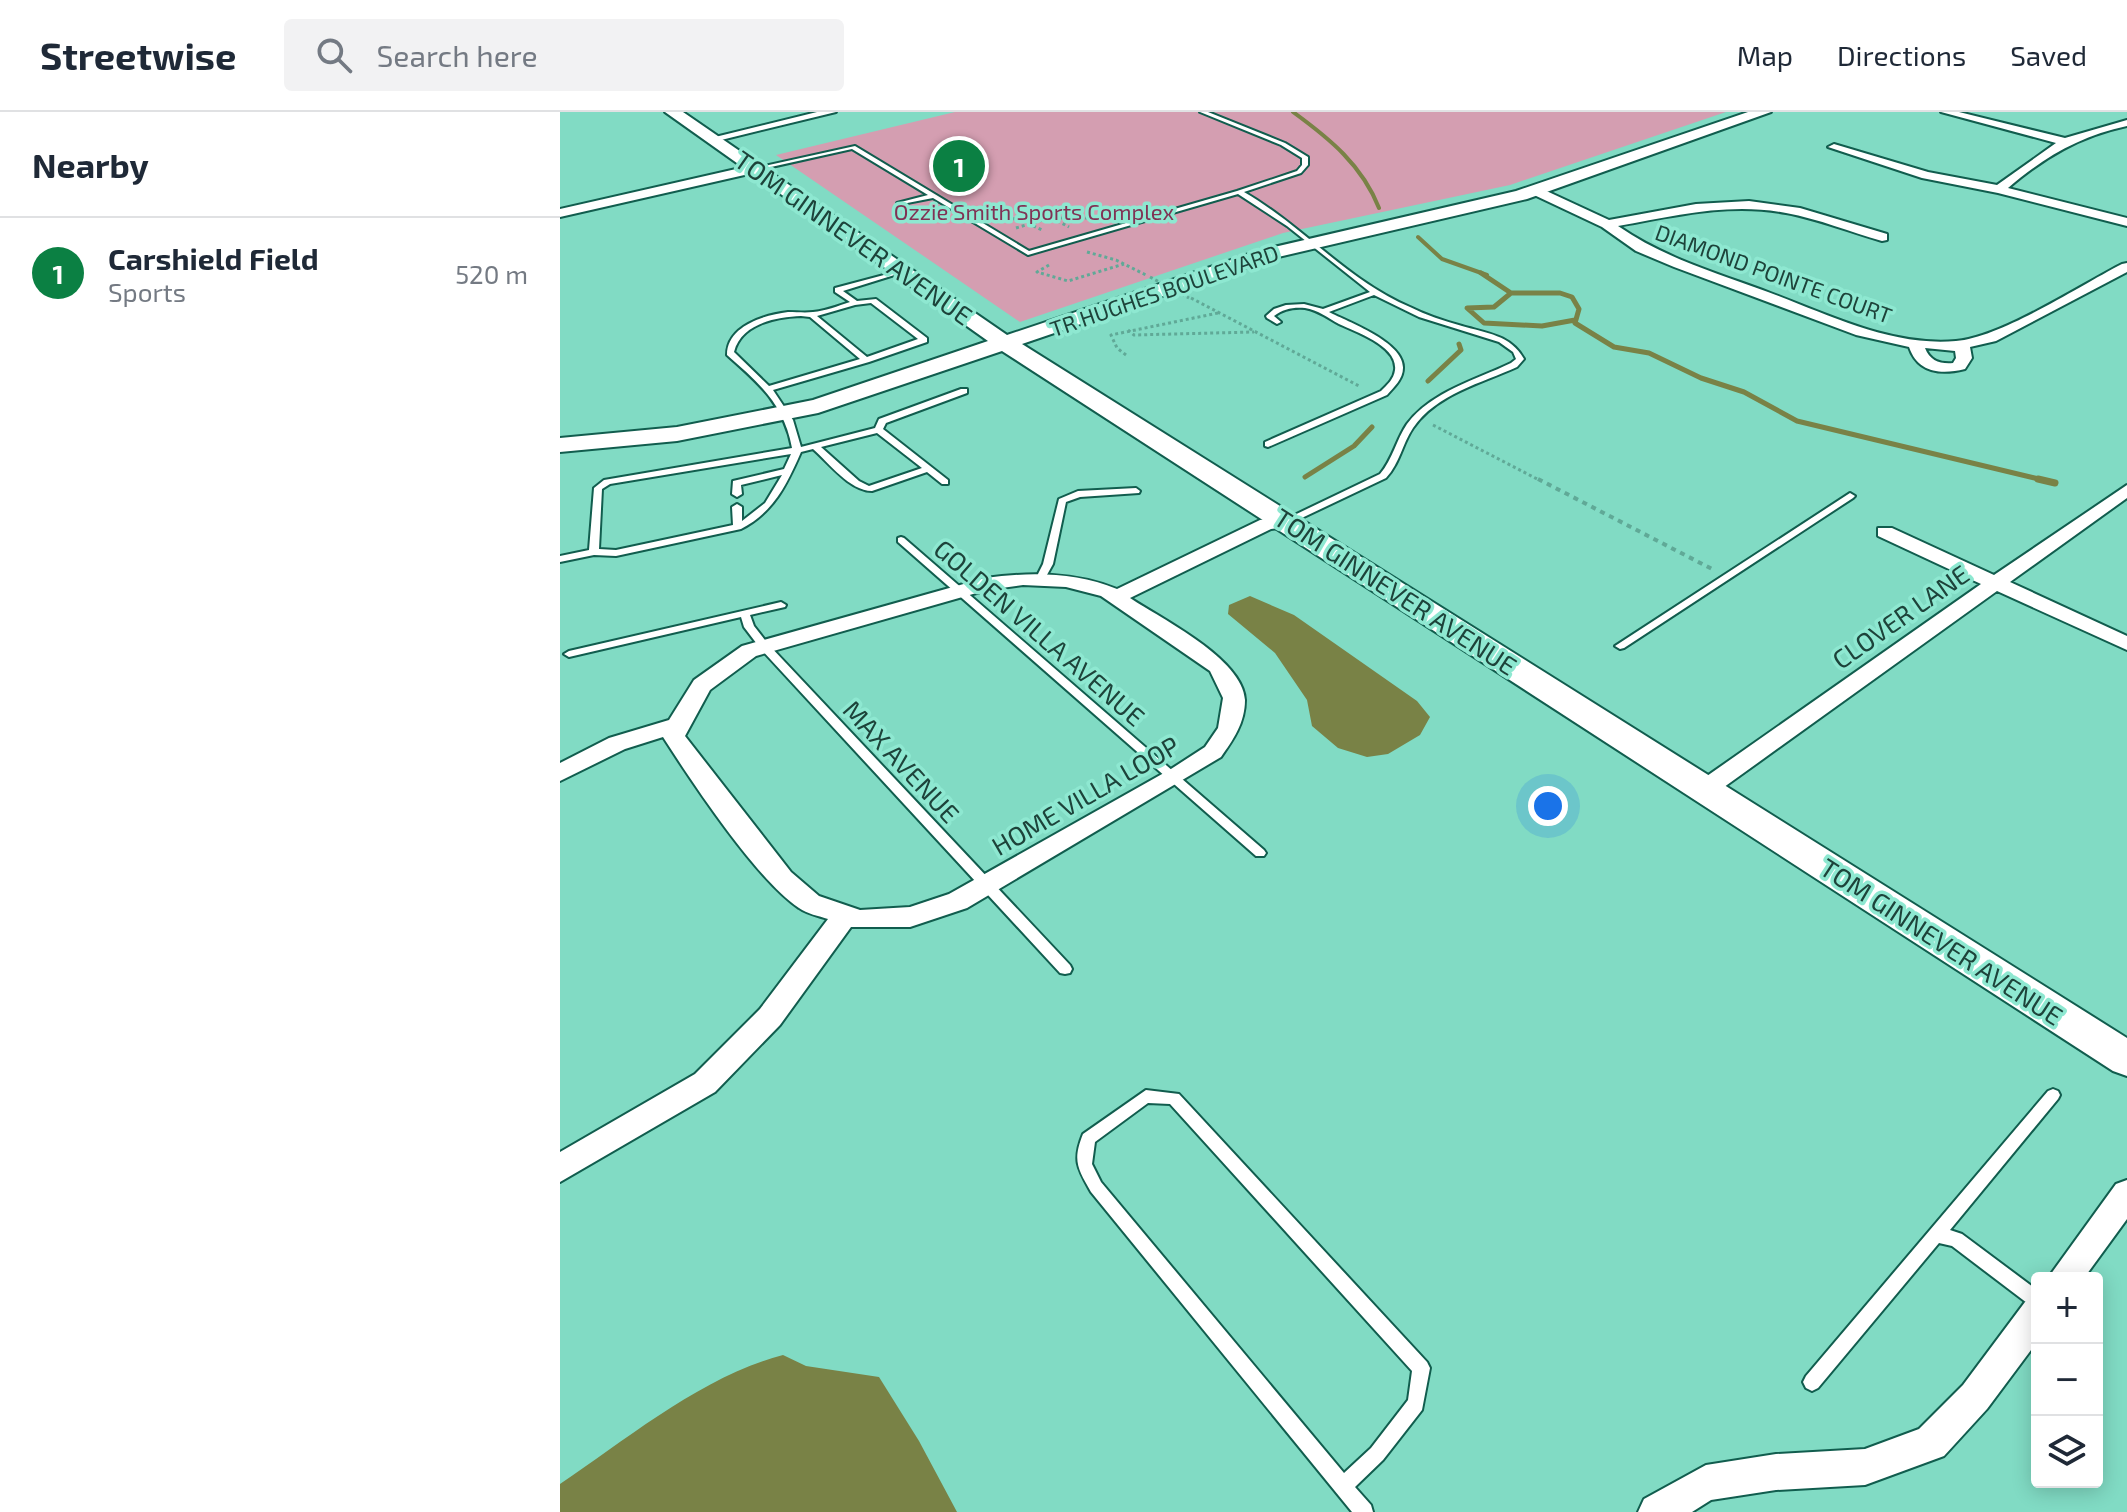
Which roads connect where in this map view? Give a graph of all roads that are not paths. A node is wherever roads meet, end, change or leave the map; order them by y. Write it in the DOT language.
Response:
graph roads {
  1 [pos="673,112"];
  2 [pos="831,112"];
  3 [pos="1203,112"];
  4 [pos="1763,112"];
  5 [pos="1946,112"];
  6 [pos="2127,123"];
  7 [pos="713,139"];
  8 [pos="2063,141"];
  9 [pos="1834,147"];
  10 [pos="758,168"];
  11 [pos="1999,189"];
  12 [pos="1536,191"];
  13 [pos="1239,192"];
  14 [pos="933,196"];
  15 [pos="899,204"];
  16 [pos="560,213"];
  17 [pos="2127,222"];
  18 [pos="1607,224"];
  19 [pos="1882,237"];
  20 [pos="1311,242"];
  21 [pos="2127,267"];
  22 [pos="901,272"];
  23 [pos="1376,292"];
  24 [pos="855,303"];
  25 [pos="1322,312"];
  26 [pos="812,315"];
  27 [pos="1277,322"];
  28 [pos="1006,344"];
  29 [pos="866,360"];
  30 [pos="771,388"];
  31 [pos="964,391"];
  32 [pos="788,413"];
  33 [pos="879,430"];
  34 [pos="1268,444"];
  35 [pos="815,446"];
  36 [pos="797,450"];
  37 [pos="563,452"];
  38 [pos="928,469"];
  39 [pos="788,471"];
  40 [pos="945,482"];
  41 [pos="2127,490"];
  42 [pos="1136,491"];
  43 [pos="737,494"];
  44 [pos="1850,496"];
  45 [pos="737,507"];
  46 [pos="1287,522"];
  47 [pos="738,527"];
  48 [pos="1885,532"];
  49 [pos="901,540"];
  50 [pos="594,552"];
  51 [pos="560,559"];
  52 [pos="1040,580"];
  53 [pos="1995,583"];
  54 [pos="958,591"];
  55 [pos="1125,601"];
  56 [pos="781,605"];
  57 [pos="745,615"];
  58 [pos="2127,644"];
  59 [pos="764,646"];
  60 [pos="1620,646"];
  61 [pos="569,654"];
  62 [pos="678,726"];
  63 [pos="560,773"];
  64 [pos="1174,778"];
  65 [pos="1705,789"];
  66 [pos="1260,853"];
  67 [pos="988,884"];
  68 [pos="846,915"];
  69 [pos="1065,969"];
  70 [pos="2127,1059"];
  71 [pos="2053,1095"];
  72 [pos="560,1168"];
  73 [pos="2127,1194"];
  74 [pos="1936,1235"];
  75 [pos="2068,1272"];
  76 [pos="2031,1295"];
  77 [pos="2031,1322"];
  78 [pos="1812,1382"];
  79 [pos="1343,1486"];
  80 [pos="1364,1512"];
  81 [pos="1657,1512"];
  1 -- 7 [label="main road, TOM GINNEVER AVENUE"];
  2 -- 7 [label="street"];
  3 -- 13 [label="lane"];
  4 -- 12 [label="main road, TR HUGHES BOULEVARD"];
  5 -- 8 [label="street"];
  6 -- 8 [label="street"];
  7 -- 10 [label="main road, TOM GINNEVER AVENUE"];
  8 -- 11 [label="street"];
  9 -- 11 [label="street"];
  10 -- 14 [label="lane"];
  10 -- 16 [label="street"];
  10 -- 22 [label="main road, TOM GINNEVER AVENUE"];
  11 -- 17 [label="street"];
  12 -- 18 [label="street, DIAMOND POINTE COURT"];
  12 -- 20 [label="main road, TR HUGHES BOULEVARD"];
  13 -- 14 [label="lane"];
  13 -- 20 [label="lane"];
  14 -- 15 [label="lane"];
  18 -- 19 [label="street"];
  18 -- 21 [label="street, DIAMOND POINTE COURT"];
  20 -- 23 [label="lane"];
  20 -- 28 [label="main road, TR HUGHES BOULEVARD"];
  22 -- 24 [label="lane"];
  22 -- 28 [label="main road, TOM GINNEVER AVENUE"];
  23 -- 25 [label="lane"];
  23 -- 46 [label="lane"];
  24 -- 26 [label="lane"];
  24 -- 29 [label="lane"];
  25 -- 27 [label="lane"];
  25 -- 34 [label="lane"];
  26 -- 29 [label="lane"];
  26 -- 30 [label="lane"];
  28 -- 32 [label="main road, TR HUGHES BOULEVARD"];
  28 -- 46 [label="main road, TOM GINNEVER AVENUE"];
  29 -- 30 [label="lane"];
  30 -- 32 [label="lane"];
  31 -- 33 [label="lane"];
  32 -- 36 [label="lane"];
  32 -- 37 [label="main road, TR HUGHES BOULEVARD"];
  33 -- 35 [label="lane"];
  33 -- 38 [label="lane"];
  35 -- 36 [label="lane"];
  35 -- 38 [label="lane"];
  36 -- 39 [label="lane"];
  36 -- 50 [label="lane"];
  38 -- 40 [label="lane"];
  39 -- 43 [label="lane"];
  39 -- 47 [label="lane"];
  41 -- 53 [label="street, CLOVER LANE"];
  42 -- 52 [label="lane"];
  44 -- 60 [label="lane"];
  45 -- 47 [label="lane"];
  46 -- 55 [label="street"];
  46 -- 65 [label="main road, TOM GINNEVER AVENUE"];
  47 -- 50 [label="lane"];
  48 -- 53 [label="street"];
  49 -- 54 [label="lane, GOLDEN VILLA AVENUE"];
  50 -- 51 [label="lane"];
  52 -- 54 [label="street, HOME VILLA LOOP"];
  52 -- 55 [label="street, HOME VILLA LOOP"];
  53 -- 58 [label="street"];
  53 -- 65 [label="street, CLOVER LANE"];
  54 -- 59 [label="street, HOME VILLA LOOP"];
  54 -- 64 [label="lane, GOLDEN VILLA AVENUE"];
  55 -- 64 [label="street, HOME VILLA LOOP"];
  56 -- 57 [label="lane"];
  57 -- 59 [label="lane, MAX AVENUE"];
  57 -- 61 [label="lane"];
  59 -- 62 [label="street, HOME VILLA LOOP"];
  59 -- 67 [label="lane, MAX AVENUE"];
  62 -- 63 [label="street"];
  62 -- 68 [label="street, HOME VILLA LOOP"];
  64 -- 66 [label="lane, GOLDEN VILLA AVENUE"];
  64 -- 67 [label="street, HOME VILLA LOOP"];
  65 -- 70 [label="main road, TOM GINNEVER AVENUE"];
  67 -- 68 [label="street, HOME VILLA LOOP"];
  67 -- 69 [label="lane, MAX AVENUE"];
  68 -- 72 [label="street"];
  71 -- 74 [label="lane"];
  73 -- 75 [label="street"];
  74 -- 76 [label="lane"];
  74 -- 78 [label="lane"];
  77 -- 81 [label="street"];
  79 -- 79 [label="lane"];
  79 -- 80 [label="lane"];
}
